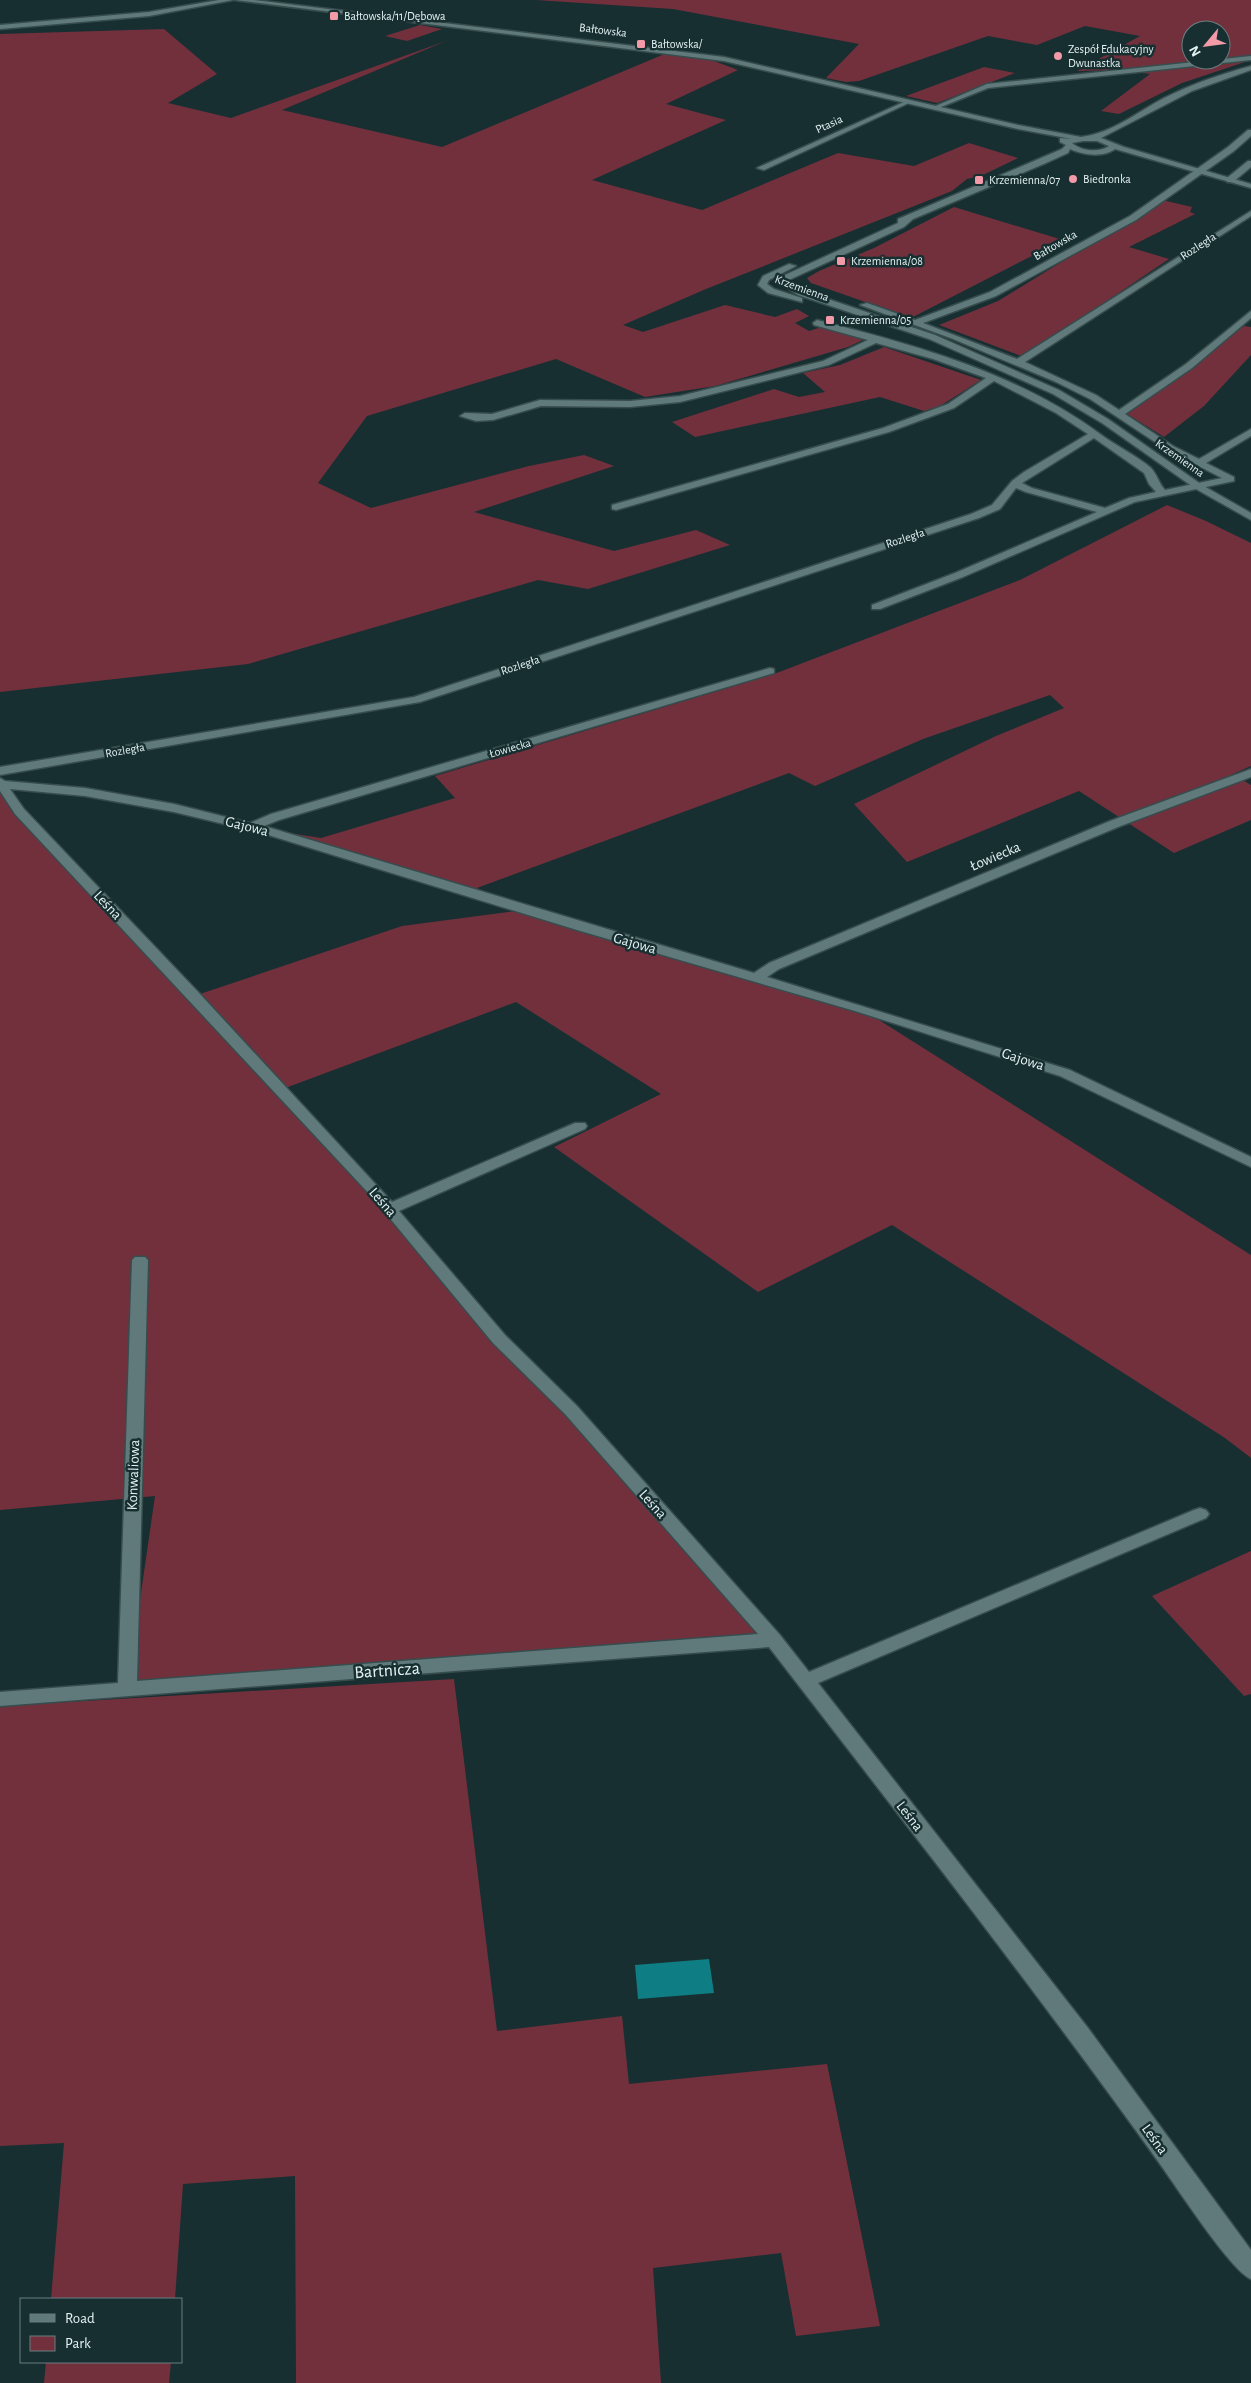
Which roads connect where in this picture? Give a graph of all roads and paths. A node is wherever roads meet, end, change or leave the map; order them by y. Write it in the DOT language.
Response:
graph roads {
  1 [pos="230,0"];
  2 [pos="238,0"];
  3 [pos="250,1"];
  4 [pos="0,27"];
  5 [pos="1251,58"];
  6 [pos="1251,68"];
  7 [pos="908,102"];
  8 [pos="934,108"];
  9 [pos="1124,126"];
  10 [pos="1018,127"];
  11 [pos="1251,132"];
  12 [pos="1085,139"];
  13 [pos="1070,144"];
  14 [pos="1113,144"];
  15 [pos="1103,151"];
  16 [pos="1089,152"];
  17 [pos="1043,161"];
  18 [pos="1164,161"];
  19 [pos="1251,162"];
  20 [pos="761,168"];
  21 [pos="1199,171"];
  22 [pos="1230,180"];
  23 [pos="1251,186"];
  24 [pos="1251,213"];
  25 [pos="909,219"];
  26 [pos="864,306"];
  27 [pos="1251,314"];
  28 [pos="817,323"];
  29 [pos="914,323"];
  30 [pos="877,339"];
  31 [pos="1019,362"];
  32 [pos="990,363"];
  33 [pos="992,378"];
  34 [pos="1120,414"];
  35 [pos="466,416"];
  36 [pos="1251,432"];
  37 [pos="1095,434"];
  38 [pos="1200,462"];
  39 [pos="1015,483"];
  40 [pos="1199,487"];
  41 [pos="1163,494"];
  42 [pos="616,507"];
  43 [pos="1105,511"];
  44 [pos="1251,518"];
  45 [pos="876,607"];
  46 [pos="770,671"];
  47 [pos="1251,773"];
  48 [pos="0,780"];
  49 [pos="251,827"];
  50 [pos="756,978"];
  51 [pos="580,1126"];
  52 [pos="1251,1148"];
  53 [pos="1238,1156"];
  54 [pos="1251,1163"];
  55 [pos="390,1209"];
  56 [pos="140,1260"];
  57 [pos="1200,1514"];
  58 [pos="774,1640"];
  59 [pos="805,1681"];
  60 [pos="127,1690"];
  61 [pos="0,1700"];
  62 [pos="1251,2268"];
  1 -- 4 [label="street"];
  2 -- 3 [label="street, Bałtowska"];
  3 -- 7 [label="street, Bałtowska"];
  5 -- 8 [label="street"];
  6 -- 9 [label="street"];
  7 -- 8 [label="street, Bałtowska"];
  7 -- 20 [label="street, Ptasia"];
  8 -- 10 [label="street, Bałtowska"];
  9 -- 12 [label="street, Krzemienna"];
  9 -- 14 [label="street"];
  10 -- 12 [label="street, Bałtowska"];
  10 -- 13 [label="street, Bałtowska"];
  11 -- 21 [label="street, Bałtowska"];
  12 -- 13 [label="street, Krzemienna"];
  12 -- 14 [label="street, Bałtowska"];
  13 -- 16 [label="street, Bałtowska"];
  13 -- 17 [label="street, Krzemienna"];
  14 -- 15 [label="street"];
  14 -- 18 [label="street"];
  15 -- 16 [label="street, Krzemienna"];
  15 -- 18 [label="street"];
  16 -- 17 [label="street, Krzemienna"];
  17 -- 25 [label="street, Krzemienna"];
  18 -- 21 [label="street"];
  19 -- 22 [label="street"];
  21 -- 22 [label="street"];
  21 -- 29 [label="street, Bałtowska"];
  22 -- 23 [label="street"];
  24 -- 31 [label="street, Rozległa"];
  25 -- 32 [label="street, Krzemienna"];
  25 -- 32 [label="street, Krzemienna"];
  26 -- 29 [label="street"];
  27 -- 34 [label="street"];
  28 -- 30 [label="street"];
  29 -- 31 [label="street"];
  30 -- 33 [label="street"];
  30 -- 35 [label="street"];
  31 -- 34 [label="street"];
  32 -- 40 [label="street, Krzemienna"];
  33 -- 37 [label="street"];
  33 -- 42 [label="street"];
  34 -- 38 [label="street"];
  36 -- 38 [label="street"];
  37 -- 39 [label="street, Rozległa"];
  37 -- 41 [label="street"];
  38 -- 40 [label="street"];
  39 -- 43 [label="street"];
  39 -- 48 [label="street, Rozległa"];
  40 -- 41 [label="street"];
  40 -- 44 [label="street, Krzemienna"];
  41 -- 43 [label="street"];
  43 -- 45 [label="street"];
  46 -- 49 [label="street, Łowiecka"];
  47 -- 50 [label="street, Łowiecka"];
  48 -- 49 [label="street, Gajowa"];
  48 -- 55 [label="street, Leśna"];
  49 -- 50 [label="street, Gajowa"];
  50 -- 53 [label="street, Gajowa"];
  51 -- 55 [label="street"];
  52 -- 53 [label="street"];
  53 -- 54 [label="street, Gajowa"];
  55 -- 58 [label="street, Leśna"];
  56 -- 60 [label="street, Konwaliowa"];
  57 -- 59 [label="street"];
  58 -- 59 [label="street, Leśna"];
  58 -- 60 [label="street, Bartnicza"];
  59 -- 62 [label="street, Leśna"];
  60 -- 61 [label="street, Bartnicza"];
}
